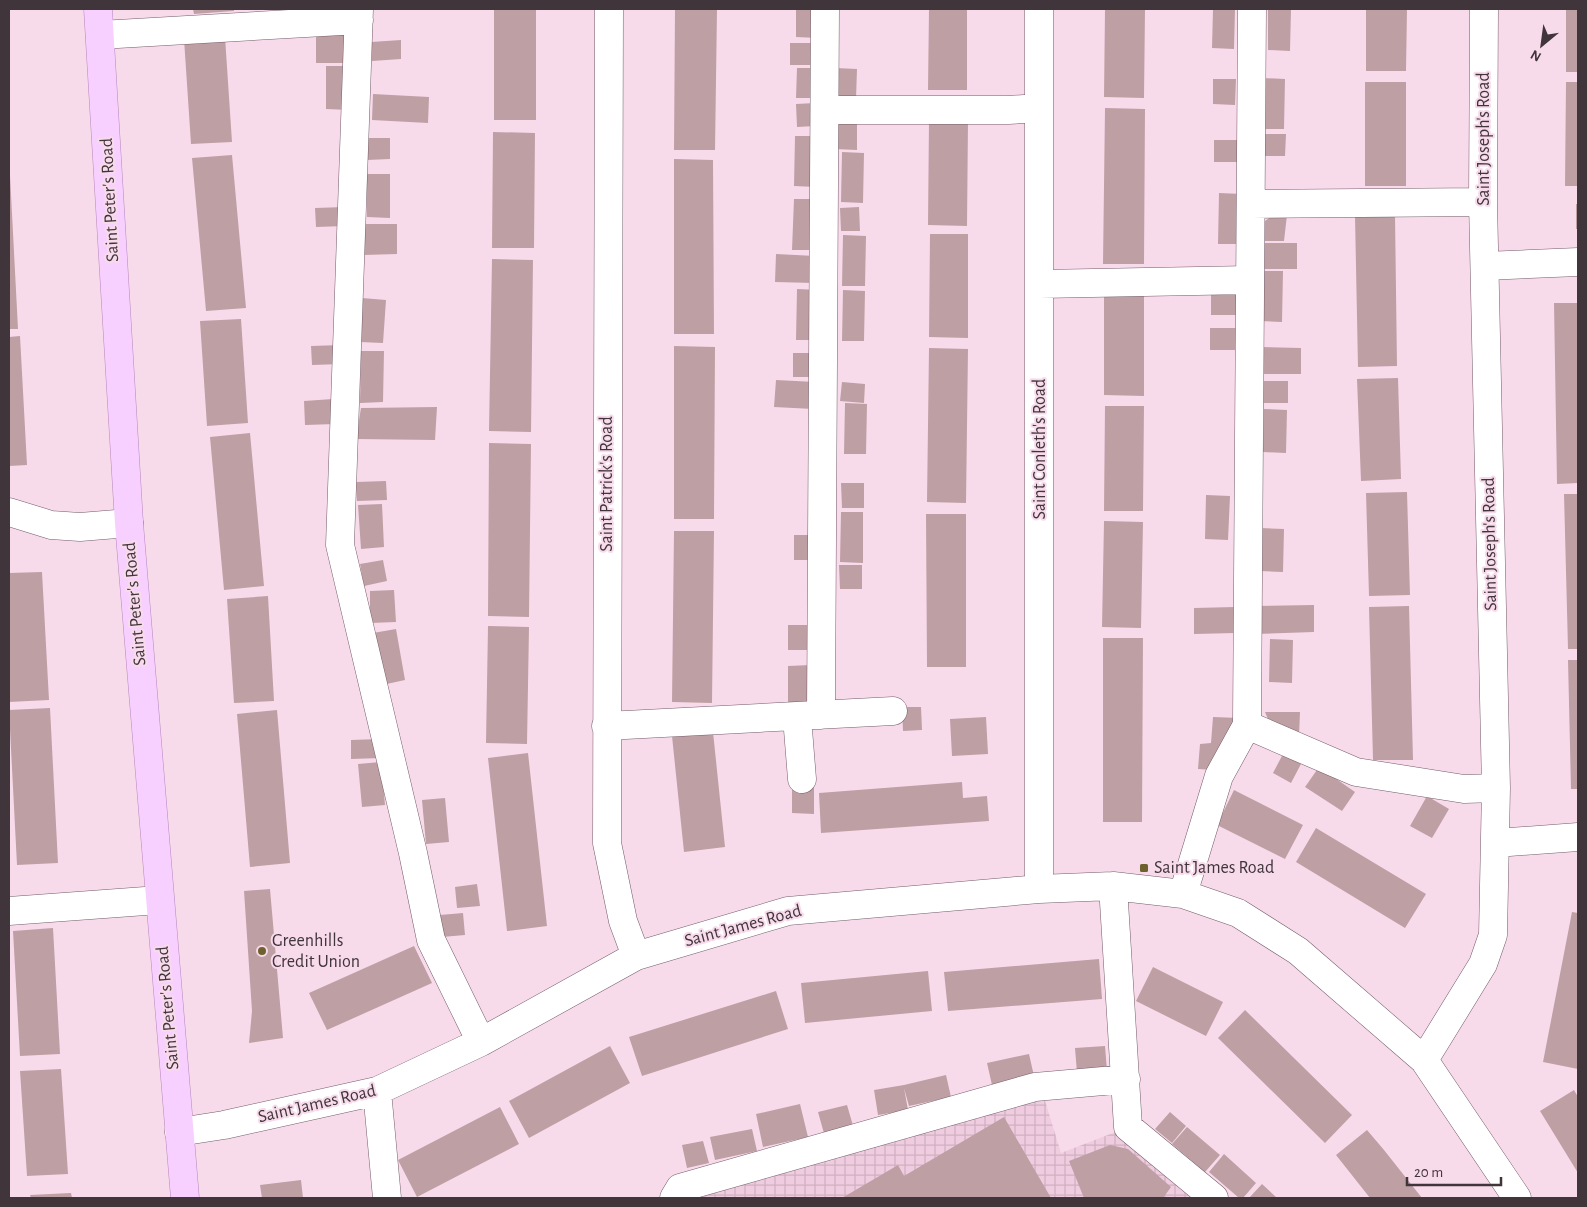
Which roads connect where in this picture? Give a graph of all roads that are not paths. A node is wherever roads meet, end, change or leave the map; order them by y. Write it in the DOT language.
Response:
graph roads {
  1 [pos="609,9"];
  2 [pos="825,9"];
  3 [pos="1040,9"];
  4 [pos="1252,9"];
  5 [pos="1484,9"];
  6 [pos="359,14"];
  7 [pos="99,22"];
  8 [pos="1039,108"];
  9 [pos="825,110"];
  10 [pos="1483,202"];
  11 [pos="1252,204"];
  12 [pos="1578,262"];
  13 [pos="1485,266"];
  14 [pos="1249,280"];
  15 [pos="1040,284"];
  16 [pos="9,512"];
  17 [pos="129,523"];
  18 [pos="893,712"];
  19 [pos="809,716"];
  20 [pos="1247,725"];
  21 [pos="606,726"];
  22 [pos="802,778"];
  23 [pos="1496,788"];
  24 [pos="1578,837"];
  25 [pos="1496,843"];
  26 [pos="1113,886"];
  27 [pos="1039,888"];
  28 [pos="1183,894"];
  29 [pos="159,900"];
  30 [pos="9,911"];
  31 [pos="636,956"];
  32 [pos="481,1042"];
  33 [pos="1424,1060"];
  34 [pos="1126,1079"];
  35 [pos="377,1091"];
  36 [pos="179,1132"];
  37 [pos="185,1198"];
  38 [pos="387,1198"];
  39 [pos="674,1198"];
  40 [pos="1214,1198"];
  41 [pos="1516,1198"];
  1 -- 21 [label="street, Saint Patrick's Road"];
  2 -- 9 [label="street"];
  3 -- 8 [label="street, Saint Conleth's Road"];
  4 -- 11 [label="street"];
  5 -- 10 [label="street, Saint Joseph's Road"];
  6 -- 7 [label="street"];
  6 -- 32 [label="street"];
  7 -- 17 [label="main road, Saint Peter's Road"];
  8 -- 9 [label="street"];
  8 -- 15 [label="street, Saint Conleth's Road"];
  9 -- 19 [label="street"];
  10 -- 11 [label="street"];
  10 -- 13 [label="street, Saint Joseph's Road"];
  11 -- 14 [label="street"];
  12 -- 13 [label="street"];
  13 -- 23 [label="street, Saint Joseph's Road"];
  14 -- 15 [label="street"];
  14 -- 20 [label="street"];
  15 -- 27 [label="street, Saint Conleth's Road"];
  16 -- 17 [label="street"];
  17 -- 29 [label="main road, Saint Peter's Road"];
  18 -- 19 [label="street"];
  19 -- 21 [label="street"];
  19 -- 22 [label="street"];
  20 -- 23 [label="street"];
  20 -- 28 [label="street"];
  21 -- 31 [label="street, Saint Patrick's Road"];
  23 -- 25 [label="street, Saint Joseph's Road"];
  24 -- 25 [label="street"];
  25 -- 33 [label="street, Saint Joseph's Road"];
  26 -- 27 [label="street, Saint James Road"];
  26 -- 28 [label="street, Saint James Road"];
  26 -- 34 [label="street"];
  27 -- 31 [label="street, Saint James Road"];
  28 -- 33 [label="street, Saint James Road"];
  29 -- 30 [label="street"];
  29 -- 36 [label="main road, Saint Peter's Road"];
  31 -- 32 [label="street, Saint James Road"];
  32 -- 35 [label="street, Saint James Road"];
  33 -- 41 [label="street, Saint James Road"];
  34 -- 39 [label="street"];
  34 -- 40 [label="street"];
  35 -- 36 [label="street, Saint James Road"];
  35 -- 38 [label="street"];
  36 -- 37 [label="main road, Saint Peter's Road"];
}
